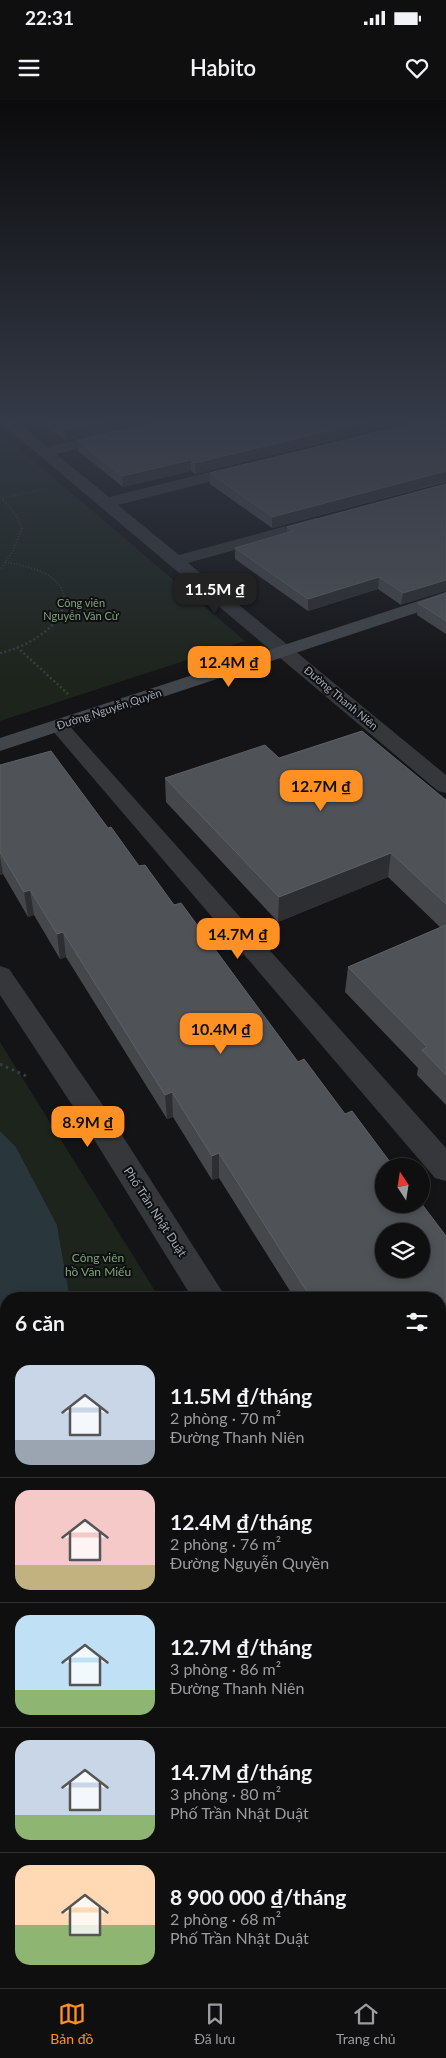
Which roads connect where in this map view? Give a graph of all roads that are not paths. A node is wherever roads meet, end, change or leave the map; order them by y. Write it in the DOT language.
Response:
graph roads {
  1 [pos="110,507"];
  2 [pos="340,516"];
  3 [pos="176,561"];
  4 [pos="446,597"];
  5 [pos="286,651"];
  6 [pos="60,726"];
  7 [pos="0,745"];
  8 [pos="446,758"];
  9 [pos="424,767"];
  10 [pos="446,786"];
  11 [pos="0,975"];
  12 [pos="446,1169"];
  13 [pos="207,1292"];
  1 -- 3 [label="street, Đường Thanh Niên"];
  2 -- 3 [label="street"];
  3 -- 5 [label="street, Đường Thanh Niên"];
  4 -- 5 [label="street, Đường Nguyễn Quyền"];
  5 -- 6 [label="street, Đường Nguyễn Quyền"];
  5 -- 9 [label="street, Đường Thanh Niên"];
  6 -- 7 [label="street, Đường Nguyễn Quyền"];
  6 -- 12 [label="street"];
  8 -- 9 [label="street"];
  9 -- 10 [label="street, Đường Thanh Niên"];
  11 -- 13 [label="street, Phố Trần Nhật Duật"];
}
